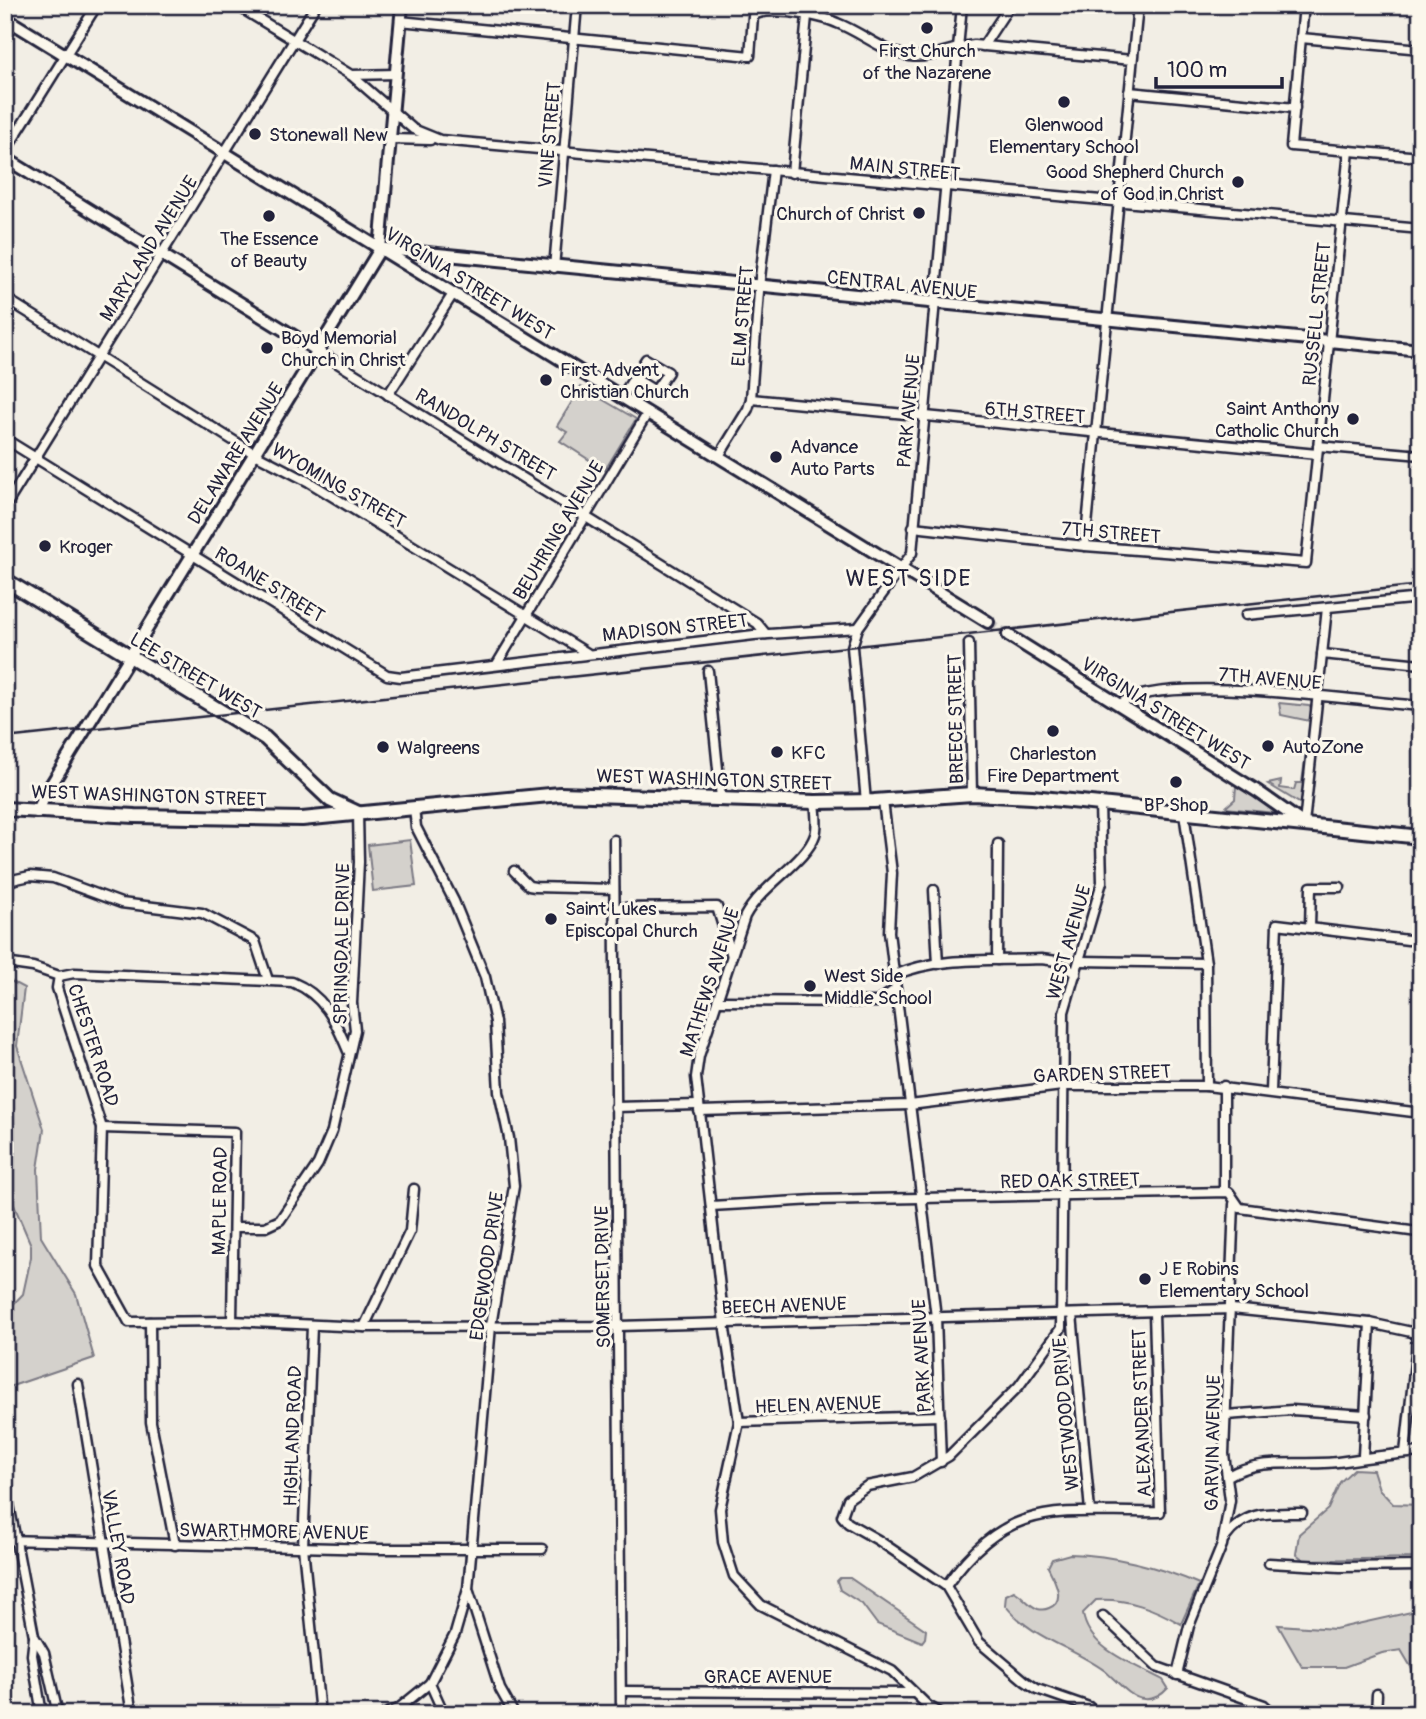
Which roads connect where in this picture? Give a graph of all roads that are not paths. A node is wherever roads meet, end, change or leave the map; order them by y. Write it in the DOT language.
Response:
graph roads {
  1 [pos="97,5"];
  2 [pos="236,5"];
  3 [pos="316,5"];
  4 [pos="402,5"];
  5 [pos="577,5"];
  6 [pos="962,5"];
  7 [pos="1010,5"];
  8 [pos="1138,5"];
  9 [pos="1304,5"];
  10 [pos="777,8"];
  11 [pos="807,16"];
  12 [pos="5,18"];
  13 [pos="400,21"];
  14 [pos="1301,38"];
  15 [pos="573,40"];
  16 [pos="295,42"];
  17 [pos="958,46"];
  18 [pos="983,46"];
  19 [pos="1421,49"];
  20 [pos="66,55"];
  21 [pos="1132,61"];
  22 [pos="396,74"];
  23 [pos="351,75"];
  24 [pos="1129,92"];
  25 [pos="1295,108"];
  26 [pos="393,113"];
  27 [pos="391,139"];
  28 [pos="440,140"];
  29 [pos="564,149"];
  30 [pos="1349,151"];
  31 [pos="5,152"];
  32 [pos="225,153"];
  33 [pos="1421,157"];
  34 [pos="5,158"];
  35 [pos="773,170"];
  36 [pos="792,173"];
  37 [pos="946,188"];
  38 [pos="1118,203"];
  39 [pos="1342,223"];
  40 [pos="1421,229"];
  41 [pos="380,249"];
  42 [pos="163,254"];
  43 [pos="554,268"];
  44 [pos="760,288"];
  45 [pos="453,293"];
  46 [pos="5,298"];
  47 [pos="934,305"];
  48 [pos="1106,320"];
  49 [pos="1329,342"];
  50 [pos="1421,350"];
  51 [pos="318,351"];
  52 [pos="100,356"];
  53 [pos="634,378"];
  54 [pos="388,395"];
  55 [pos="621,398"];
  56 [pos="751,399"];
  57 [pos="647,414"];
  58 [pos="923,417"];
  59 [pos="1096,434"];
  60 [pos="5,439"];
  61 [pos="1317,450"];
  62 [pos="255,454"];
  63 [pos="1421,455"];
  64 [pos="719,456"];
  65 [pos="35,458"];
  66 [pos="5,508"];
  67 [pos="586,516"];
  68 [pos="913,527"];
  69 [pos="1085,546"];
  70 [pos="193,554"];
  71 [pos="1307,563"];
  72 [pos="901,570"];
  73 [pos="5,580"];
  74 [pos="1421,598"];
  75 [pos="1327,608"];
  76 [pos="1247,615"];
  77 [pos="525,616"];
  78 [pos="988,622"];
  79 [pos="858,628"];
  80 [pos="766,634"];
  81 [pos="1008,635"];
  82 [pos="969,643"];
  83 [pos="587,653"];
  84 [pos="1322,654"];
  85 [pos="130,657"];
  86 [pos="497,664"];
  87 [pos="1421,664"];
  88 [pos="708,671"];
  89 [pos="1317,698"];
  90 [pos="1119,705"];
  91 [pos="1421,706"];
  92 [pos="310,782"];
  93 [pos="972,794"];
  94 [pos="721,798"];
  95 [pos="883,801"];
  96 [pos="815,802"];
  97 [pos="866,802"];
  98 [pos="1101,804"];
  99 [pos="414,807"];
  100 [pos="5,809"];
  101 [pos="37,812"];
  102 [pos="358,813"];
  103 [pos="1184,813"];
  104 [pos="267,818"];
  105 [pos="1304,824"];
  106 [pos="1421,837"];
  107 [pos="614,840"];
  108 [pos="998,844"];
  109 [pos="1421,870"];
  110 [pos="514,872"];
  111 [pos="5,886"];
  112 [pos="1340,887"];
  113 [pos="614,889"];
  114 [pos="934,890"];
  115 [pos="615,908"];
  116 [pos="1310,928"];
  117 [pos="1420,937"];
  118 [pos="732,956"];
  119 [pos="997,960"];
  120 [pos="1080,961"];
  121 [pos="5,963"];
  122 [pos="1206,963"];
  123 [pos="938,964"];
  124 [pos="1076,974"];
  125 [pos="895,975"];
  126 [pos="58,976"];
  127 [pos="268,980"];
  128 [pos="896,989"];
  129 [pos="718,1002"];
  130 [pos="348,1051"];
  131 [pos="1062,1086"];
  132 [pos="1207,1086"];
  133 [pos="1224,1086"];
  134 [pos="1271,1092"];
  135 [pos="910,1105"];
  136 [pos="615,1107"];
  137 [pos="699,1108"];
  138 [pos="1421,1113"];
  139 [pos="102,1128"];
  140 [pos="414,1189"];
  141 [pos="1224,1192"];
  142 [pos="1062,1196"];
  143 [pos="922,1198"];
  144 [pos="1234,1204"];
  145 [pos="1421,1204"];
  146 [pos="711,1206"];
  147 [pos="234,1227"];
  148 [pos="1418,1232"];
  149 [pos="1419,1294"];
  150 [pos="1232,1309"];
  151 [pos="1154,1313"];
  152 [pos="1068,1315"];
  153 [pos="936,1317"];
  154 [pos="232,1321"];
  155 [pos="150,1322"];
  156 [pos="724,1323"];
  157 [pos="1370,1323"];
  158 [pos="312,1326"];
  159 [pos="491,1326"];
  160 [pos="619,1326"];
  161 [pos="364,1327"];
  162 [pos="1416,1333"];
  163 [pos="1418,1353"];
  164 [pos="78,1384"];
  165 [pos="1226,1415"];
  166 [pos="1366,1415"];
  167 [pos="940,1416"];
  168 [pos="739,1422"];
  169 [pos="1421,1452"];
  170 [pos="1405,1453"];
  171 [pos="1363,1456"];
  172 [pos="941,1462"];
  173 [pos="1228,1476"];
  174 [pos="5,1483"];
  175 [pos="1090,1511"];
  176 [pos="1302,1513"];
  177 [pos="15,1538"];
  178 [pos="5,1540"];
  179 [pos="1223,1541"];
  180 [pos="102,1542"];
  181 [pos="175,1545"];
  182 [pos="303,1547"];
  183 [pos="471,1549"];
  184 [pos="541,1549"];
  185 [pos="1269,1563"];
  186 [pos="1421,1566"];
  187 [pos="946,1586"];
  188 [pos="468,1589"];
  189 [pos="1103,1616"];
  190 [pos="34,1636"];
  191 [pos="1177,1675"];
  192 [pos="430,1683"];
  193 [pos="623,1691"];
  194 [pos="914,1693"];
  195 [pos="1377,1694"];
  196 [pos="42,1714"];
  197 [pos="58,1714"];
  198 [pos="132,1714"];
  199 [pos="320,1714"];
  200 [pos="386,1714"];
  201 [pos="443,1714"];
  202 [pos="514,1714"];
  203 [pos="621,1714"];
  204 [pos="941,1714"];
  205 [pos="1095,1714"];
  206 [pos="1274,1714"];
  207 [pos="1377,1714"];
  1 -- 20 [label="street"];
  2 -- 16 [label="street, MAIN STREET"];
  3 -- 16 [label="street, MARYLAND AVENUE"];
  4 -- 13 [label="main road, DELAWARE AVENUE"];
  5 -- 15 [label="street, VINE STREET"];
  6 -- 17 [label="street, PARK AVENUE"];
  7 -- 18 [label="street"];
  8 -- 21 [label="street"];
  9 -- 14 [label="street"];
  10 -- 11 [label="street"];
  10 -- 15 [label="street"];
  11 -- 17 [label="street"];
  11 -- 36 [label="street"];
  12 -- 20 [label="main road, VIRGINIA STREET WEST"];
  13 -- 15 [label="street"];
  13 -- 22 [label="main road, DELAWARE AVENUE"];
  14 -- 19 [label="street"];
  14 -- 25 [label="street"];
  15 -- 29 [label="street, VINE STREET"];
  16 -- 23 [label="street, MAIN STREET"];
  16 -- 32 [label="street, MARYLAND AVENUE"];
  17 -- 18 [label="street"];
  17 -- 37 [label="street, PARK AVENUE"];
  18 -- 21 [label="street"];
  20 -- 31 [label="street"];
  20 -- 32 [label="main road, VIRGINIA STREET WEST"];
  21 -- 24 [label="street"];
  22 -- 23 [label="street"];
  22 -- 26 [label="main road, DELAWARE AVENUE"];
  23 -- 26 [label="street, MAIN STREET"];
  24 -- 25 [label="street"];
  24 -- 38 [label="street"];
  25 -- 30 [label="street"];
  26 -- 27 [label="main road, DELAWARE AVENUE"];
  26 -- 28 [label="street, MAIN STREET"];
  27 -- 28 [label="street"];
  27 -- 41 [label="main road, DELAWARE AVENUE"];
  28 -- 29 [label="street, MAIN STREET"];
  29 -- 35 [label="street, MAIN STREET"];
  29 -- 43 [label="street, VINE STREET"];
  30 -- 33 [label="street"];
  30 -- 39 [label="street, RUSSELL STREET"];
  32 -- 41 [label="main road, VIRGINIA STREET WEST"];
  32 -- 42 [label="street, MARYLAND AVENUE"];
  34 -- 42 [label="main road, RANDOLPH STREET"];
  35 -- 36 [label="street, MAIN STREET"];
  35 -- 44 [label="street, ELM STREET"];
  36 -- 37 [label="street, MAIN STREET"];
  37 -- 38 [label="street, MAIN STREET"];
  37 -- 47 [label="street, PARK AVENUE"];
  38 -- 39 [label="street, MAIN STREET"];
  38 -- 48 [label="street"];
  39 -- 40 [label="street, MAIN STREET"];
  39 -- 49 [label="street, RUSSELL STREET"];
  41 -- 43 [label="main road, CENTRAL AVENUE"];
  41 -- 45 [label="main road, VIRGINIA STREET WEST"];
  41 -- 51 [label="main road, DELAWARE AVENUE"];
  42 -- 51 [label="main road, RANDOLPH STREET"];
  42 -- 52 [label="street, MARYLAND AVENUE"];
  43 -- 44 [label="main road, CENTRAL AVENUE"];
  44 -- 47 [label="main road, CENTRAL AVENUE"];
  44 -- 56 [label="street, ELM STREET"];
  45 -- 54 [label="street"];
  45 -- 55 [label="main road, VIRGINIA STREET WEST"];
  46 -- 52 [label="street, WYOMING STREET"];
  47 -- 48 [label="main road, CENTRAL AVENUE"];
  47 -- 58 [label="street, PARK AVENUE"];
  48 -- 49 [label="main road, CENTRAL AVENUE"];
  48 -- 59 [label="street"];
  49 -- 50 [label="main road, CENTRAL AVENUE"];
  49 -- 61 [label="street, RUSSELL STREET"];
  51 -- 54 [label="street, RANDOLPH STREET"];
  51 -- 62 [label="main road, DELAWARE AVENUE"];
  52 -- 62 [label="street, WYOMING STREET"];
  52 -- 65 [label="street, MARYLAND AVENUE"];
  53 -- 55 [label="street"];
  54 -- 67 [label="street, RANDOLPH STREET"];
  55 -- 57 [label="main road, VIRGINIA STREET WEST"];
  56 -- 58 [label="street, 6TH STREET"];
  56 -- 64 [label="street, ELM STREET"];
  57 -- 64 [label="main road, VIRGINIA STREET WEST"];
  57 -- 67 [label="street, BEUHRING AVENUE"];
  58 -- 59 [label="street, 6TH STREET"];
  58 -- 68 [label="street, PARK AVENUE"];
  59 -- 61 [label="street, 6TH STREET"];
  59 -- 69 [label="street"];
  60 -- 65 [label="street, ROANE STREET"];
  61 -- 63 [label="street, 6TH STREET"];
  61 -- 71 [label="street, RUSSELL STREET"];
  62 -- 70 [label="main road, DELAWARE AVENUE"];
  62 -- 77 [label="street, WYOMING STREET"];
  64 -- 72 [label="main road, VIRGINIA STREET WEST"];
  65 -- 66 [label="street, MARYLAND AVENUE"];
  65 -- 70 [label="street, ROANE STREET"];
  67 -- 77 [label="street, BEUHRING AVENUE"];
  67 -- 80 [label="street, RANDOLPH STREET"];
  68 -- 69 [label="street, 7TH STREET"];
  68 -- 72 [label="street, PARK AVENUE"];
  69 -- 71 [label="street, 7TH STREET"];
  70 -- 85 [label="main road, DELAWARE AVENUE"];
  70 -- 86 [label="street, ROANE STREET"];
  72 -- 78 [label="main road, VIRGINIA STREET WEST"];
  72 -- 79 [label="street, PARK AVENUE"];
  73 -- 85 [label="main road, LEE STREET WEST"];
  74 -- 75 [label="street"];
  75 -- 76 [label="street"];
  75 -- 84 [label="street"];
  77 -- 83 [label="street, WYOMING STREET"];
  77 -- 86 [label="street, BEUHRING AVENUE"];
  79 -- 80 [label="street, MADISON STREET"];
  79 -- 97 [label="street, PARK AVENUE"];
  80 -- 83 [label="street, MADISON STREET"];
  81 -- 90 [label="main road, VIRGINIA STREET WEST"];
  82 -- 93 [label="street, BREECE STREET"];
  83 -- 86 [label="street, MADISON STREET"];
  84 -- 87 [label="street"];
  84 -- 89 [label="street"];
  85 -- 92 [label="main road, LEE STREET WEST"];
  85 -- 101 [label="main road, DELAWARE AVENUE"];
  88 -- 94 [label="street"];
  89 -- 90 [label="street, 7TH AVENUE"];
  89 -- 91 [label="street, 7TH AVENUE"];
  89 -- 105 [label="street"];
  90 -- 105 [label="main road, VIRGINIA STREET WEST"];
  92 -- 102 [label="main road, LEE STREET WEST"];
  92 -- 104 [label="main road"];
  93 -- 95 [label="main road, WEST WASHINGTON STREET"];
  93 -- 98 [label="main road, WEST WASHINGTON STREET"];
  94 -- 96 [label="main road, WEST WASHINGTON STREET"];
  94 -- 99 [label="main road, WEST WASHINGTON STREET"];
  95 -- 97 [label="main road, WEST WASHINGTON STREET"];
  95 -- 125 [label="street, PARK AVENUE"];
  96 -- 97 [label="main road, WEST WASHINGTON STREET"];
  96 -- 118 [label="street, MATHEWS AVENUE"];
  98 -- 103 [label="main road, WEST WASHINGTON STREET"];
  98 -- 120 [label="street, WEST AVENUE"];
  99 -- 102 [label="main road, WEST WASHINGTON STREET"];
  99 -- 159 [label="street, EDGEWOOD DRIVE"];
  100 -- 101 [label="main road, WEST WASHINGTON STREET"];
  101 -- 104 [label="main road, WEST WASHINGTON STREET"];
  102 -- 104 [label="main road, WEST WASHINGTON STREET"];
  102 -- 130 [label="street, SPRINGDALE DRIVE"];
  103 -- 105 [label="main road, WEST WASHINGTON STREET"];
  103 -- 122 [label="street"];
  105 -- 106 [label="main road, WEST WASHINGTON STREET"];
  107 -- 113 [label="street, SOMERSET DRIVE"];
  108 -- 119 [label="street"];
  109 -- 117 [label="street"];
  110 -- 113 [label="street"];
  111 -- 127 [label="street"];
  112 -- 116 [label="street"];
  113 -- 115 [label="street, SOMERSET DRIVE"];
  114 -- 123 [label="street"];
  115 -- 118 [label="street"];
  115 -- 136 [label="street, SOMERSET DRIVE"];
  116 -- 117 [label="street"];
  116 -- 134 [label="street"];
  118 -- 129 [label="street, MATHEWS AVENUE"];
  119 -- 123 [label="street"];
  119 -- 124 [label="street"];
  120 -- 122 [label="street"];
  120 -- 124 [label="street, WEST AVENUE"];
  121 -- 126 [label="street"];
  122 -- 132 [label="street"];
  123 -- 125 [label="street"];
  124 -- 131 [label="street, WEST AVENUE"];
  125 -- 128 [label="street, PARK AVENUE"];
  126 -- 127 [label="street, CHESTER ROAD"];
  126 -- 139 [label="street, CHESTER ROAD"];
  127 -- 130 [label="street, CHESTER ROAD"];
  128 -- 129 [label="street"];
  128 -- 135 [label="street, PARK AVENUE"];
  129 -- 137 [label="street, MATHEWS AVENUE"];
  130 -- 147 [label="street, SPRINGDALE DRIVE"];
  131 -- 132 [label="street, GARDEN STREET"];
  131 -- 135 [label="street, GARDEN STREET"];
  131 -- 142 [label="street, WEST AVENUE"];
  132 -- 133 [label="street, GARDEN STREET"];
  133 -- 134 [label="street, GARDEN STREET"];
  133 -- 141 [label="street"];
  134 -- 138 [label="street, GARDEN STREET"];
  135 -- 137 [label="street, GARDEN STREET"];
  135 -- 143 [label="street, PARK AVENUE"];
  136 -- 137 [label="street, GARDEN STREET"];
  136 -- 160 [label="street, SOMERSET DRIVE"];
  137 -- 146 [label="street, MATHEWS AVENUE"];
  139 -- 147 [label="street, MAPLE ROAD"];
  139 -- 155 [label="street, CHESTER ROAD"];
  140 -- 161 [label="street"];
  141 -- 142 [label="street, RED OAK STREET"];
  141 -- 144 [label="street"];
  142 -- 143 [label="street, RED OAK STREET"];
  142 -- 152 [label="street, WEST AVENUE"];
  143 -- 146 [label="street, RED OAK STREET"];
  143 -- 153 [label="street, PARK AVENUE"];
  144 -- 148 [label="street"];
  144 -- 150 [label="street, GARVIN AVENUE"];
  145 -- 148 [label="street"];
  146 -- 156 [label="street, MATHEWS AVENUE"];
  147 -- 154 [label="street, MAPLE ROAD"];
  148 -- 149 [label="street"];
  149 -- 162 [label="street"];
  150 -- 151 [label="street, BEECH AVENUE"];
  150 -- 157 [label="street, BEECH AVENUE"];
  150 -- 165 [label="street, GARVIN AVENUE"];
  151 -- 152 [label="street, BEECH AVENUE"];
  151 -- 175 [label="street, ALEXANDER STREET"];
  152 -- 153 [label="street, BEECH AVENUE"];
  152 -- 172 [label="street, WEST AVENUE"];
  152 -- 175 [label="street, WESTWOOD DRIVE"];
  153 -- 156 [label="street, BEECH AVENUE"];
  153 -- 167 [label="street, PARK AVENUE"];
  154 -- 155 [label="street, BEECH AVENUE"];
  154 -- 158 [label="street, BEECH AVENUE"];
  155 -- 181 [label="street"];
  156 -- 160 [label="street, BEECH AVENUE"];
  156 -- 168 [label="street, MATHEWS AVENUE"];
  157 -- 162 [label="street, BEECH AVENUE"];
  157 -- 166 [label="street"];
  158 -- 161 [label="street, BEECH AVENUE"];
  158 -- 182 [label="street, HIGHLAND ROAD"];
  159 -- 160 [label="street, BEECH AVENUE"];
  159 -- 161 [label="street, BEECH AVENUE"];
  159 -- 183 [label="street, EDGEWOOD DRIVE"];
  160 -- 193 [label="street, SOMERSET DRIVE"];
  162 -- 163 [label="street"];
  163 -- 170 [label="street"];
  164 -- 180 [label="street, VALLEY ROAD"];
  165 -- 166 [label="street"];
  165 -- 173 [label="street, GARVIN AVENUE"];
  166 -- 171 [label="street"];
  167 -- 168 [label="street, HELEN AVENUE"];
  167 -- 172 [label="street, PARK AVENUE"];
  168 -- 194 [label="street"];
  169 -- 170 [label="street"];
  170 -- 171 [label="street"];
  171 -- 173 [label="street"];
  172 -- 187 [label="street"];
  173 -- 179 [label="street, GARVIN AVENUE"];
  174 -- 177 [label="street"];
  175 -- 187 [label="street"];
  176 -- 179 [label="street"];
  177 -- 178 [label="street, SWARTHMORE AVENUE"];
  177 -- 180 [label="street, SWARTHMORE AVENUE"];
  177 -- 190 [label="street"];
  179 -- 191 [label="street, GARVIN AVENUE"];
  180 -- 181 [label="street, SWARTHMORE AVENUE"];
  180 -- 198 [label="street, VALLEY ROAD"];
  181 -- 182 [label="street, SWARTHMORE AVENUE"];
  182 -- 183 [label="street, SWARTHMORE AVENUE"];
  182 -- 199 [label="street, HIGHLAND ROAD"];
  183 -- 184 [label="street, SWARTHMORE AVENUE"];
  183 -- 188 [label="street, EDGEWOOD DRIVE"];
  185 -- 186 [label="street"];
  187 -- 205 [label="street"];
  188 -- 192 [label="street, EDGEWOOD DRIVE"];
  188 -- 202 [label="street"];
  189 -- 191 [label="street"];
  190 -- 196 [label="street"];
  190 -- 197 [label="street"];
  191 -- 206 [label="street"];
  192 -- 200 [label="street, EDGEWOOD DRIVE"];
  192 -- 201 [label="street"];
  193 -- 194 [label="street, GRACE AVENUE"];
  193 -- 203 [label="street, SOMERSET DRIVE"];
  194 -- 204 [label="street"];
  195 -- 207 [label="street"];
}
